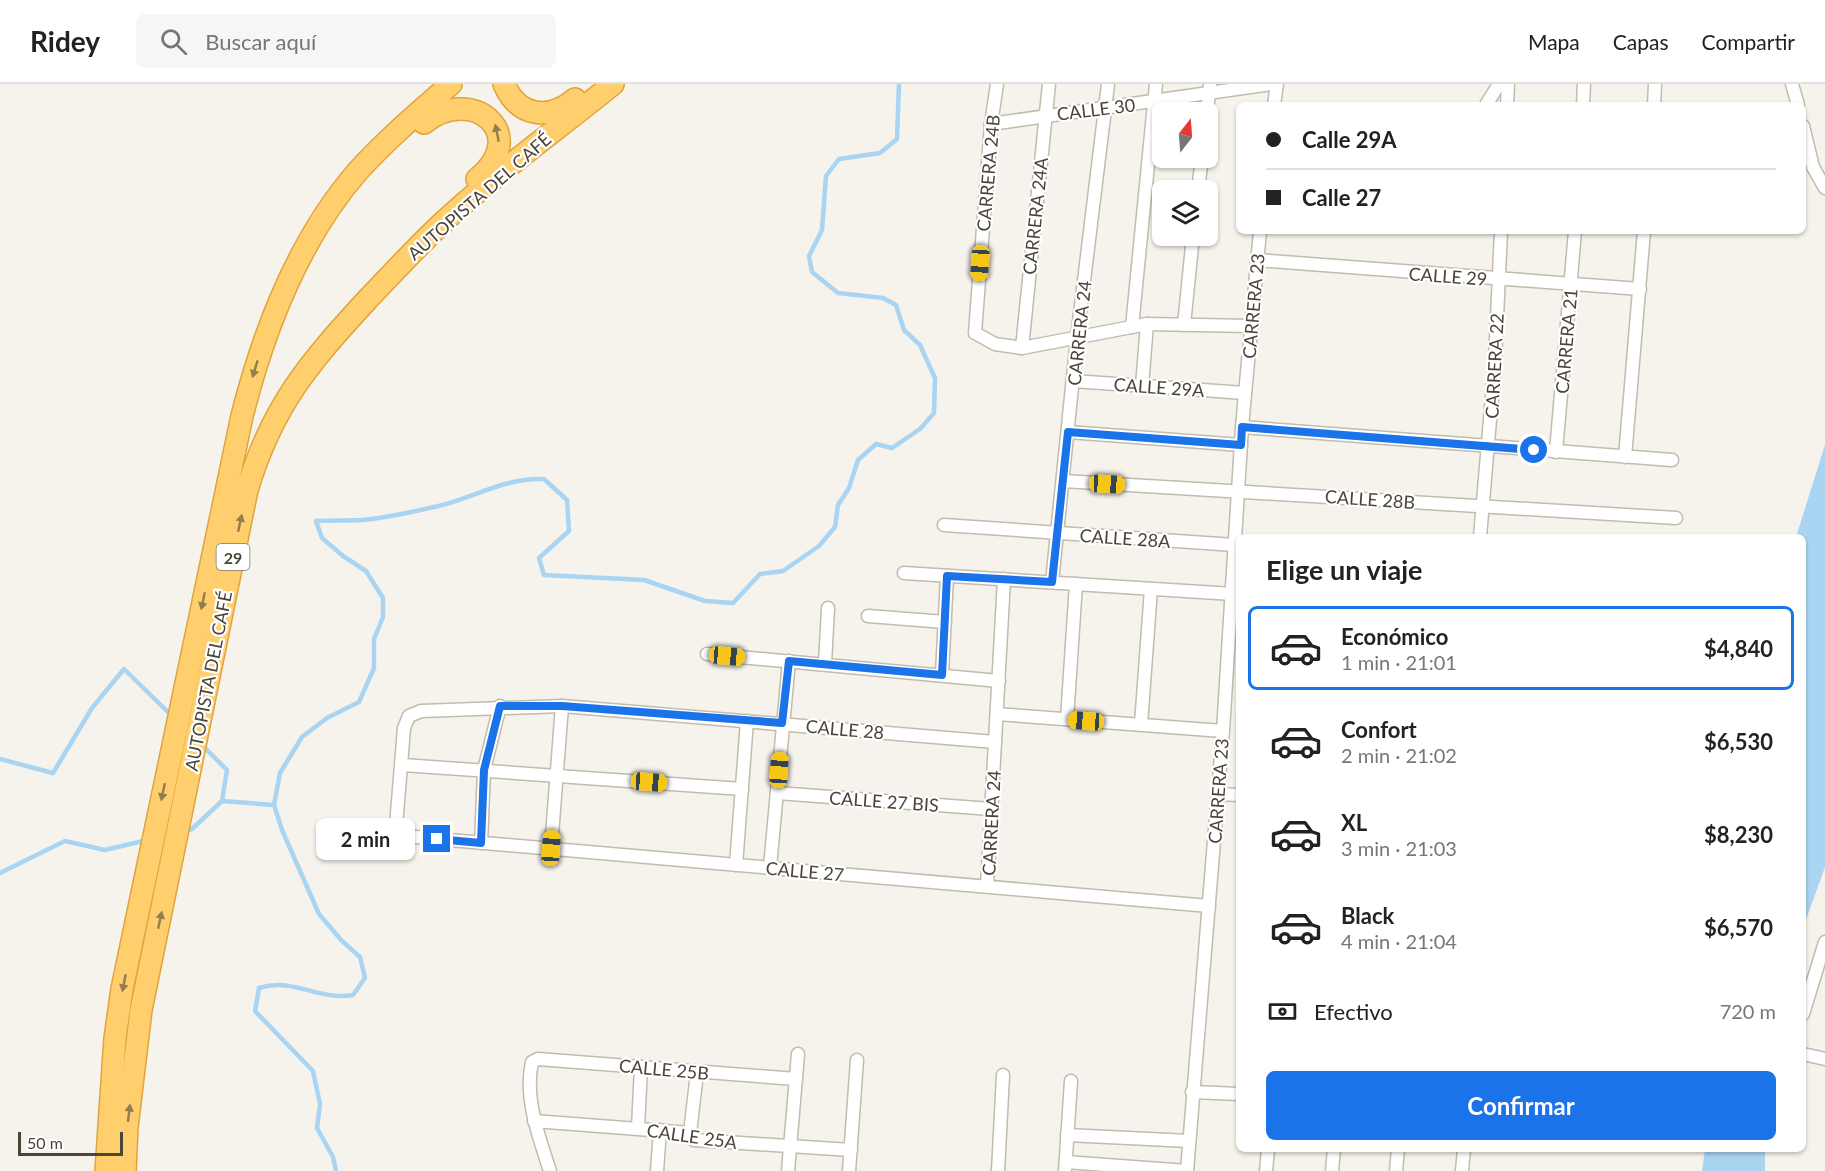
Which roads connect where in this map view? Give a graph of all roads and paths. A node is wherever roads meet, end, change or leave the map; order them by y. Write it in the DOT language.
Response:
graph roads {
  1 [pos="451,84"];
  2 [pos="504,84"];
  3 [pos="594,84"];
  4 [pos="613,84"];
  5 [pos="997,84"];
  6 [pos="1048,84"];
  7 [pos="1108,84"];
  8 [pos="1156,84"];
  9 [pos="1272,84"];
  10 [pos="1277,84"];
  11 [pos="1499,84"];
  12 [pos="1508,84"];
  13 [pos="1584,84"];
  14 [pos="1655,84"];
  15 [pos="1792,84"];
  16 [pos="1209,89"];
  17 [pos="1152,102"];
  18 [pos="1154,102"];
  19 [pos="1274,102"];
  20 [pos="1488,102"];
  21 [pos="1507,102"];
  22 [pos="1583,102"];
  23 [pos="1654,102"];
  24 [pos="1797,102"];
  25 [pos="1106,109"];
  26 [pos="1045,115"];
  27 [pos="1152,122"];
  28 [pos="991,124"];
  29 [pos="1806,138"];
  30 [pos="1825,188"];
  31 [pos="1260,234"];
  32 [pos="1501,234"];
  33 [pos="1575,234"];
  34 [pos="1644,234"];
  35 [pos="1192,246"];
  36 [pos="1257,260"];
  37 [pos="1499,280"];
  38 [pos="1572,285"];
  39 [pos="1640,289"];
  40 [pos="1147,324"];
  41 [pos="1184,325"];
  42 [pos="269,326"];
  43 [pos="1251,326"];
  44 [pos="1132,327"];
  45 [pos="1077,338"];
  46 [pos="1022,348"];
  47 [pos="319,352"];
  48 [pos="1073,381"];
  49 [pos="1142,386"];
  50 [pos="1245,393"];
  51 [pos="1242,427"];
  52 [pos="1068,432"];
  53 [pos="1241,445"];
  54 [pos="1489,447"];
  55 [pos="1556,452"];
  56 [pos="1625,457"];
  57 [pos="1672,460"];
  58 [pos="1063,481"];
  59 [pos="1238,490"];
  60 [pos="1483,506"];
  61 [pos="1676,518"];
  62 [pos="944,525"];
  63 [pos="1057,533"];
  64 [pos="1480,534"];
  65 [pos="1235,545"];
  66 [pos="904,573"];
  67 [pos="947,576"];
  68 [pos="1004,579"];
  69 [pos="1052,582"];
  70 [pos="1076,584"];
  71 [pos="1150,588"];
  72 [pos="1233,594"];
  73 [pos="828,608"];
  74 [pos="868,616"];
  75 [pos="945,622"];
  76 [pos="707,654"];
  77 [pos="789,661"];
  78 [pos="825,664"];
  79 [pos="942,675"];
  80 [pos="999,681"];
  81 [pos="500,706"];
  82 [pos="562,706"];
  83 [pos="997,714"];
  84 [pos="1068,719"];
  85 [pos="747,721"];
  86 [pos="782,723"];
  87 [pos="1141,724"];
  88 [pos="1223,731"];
  89 [pos="995,742"];
  90 [pos="403,765"];
  91 [pos="484,770"];
  92 [pos="556,776"];
  93 [pos="742,789"];
  94 [pos="777,793"];
  95 [pos="1218,794"];
  96 [pos="1236,795"];
  97 [pos="991,809"];
  98 [pos="481,843"];
  99 [pos="551,848"];
  100 [pos="736,865"];
  101 [pos="770,867"];
  102 [pos="987,886"];
  103 [pos="1209,906"];
  104 [pos="1825,942"];
  105 [pos="1806,1004"];
  106 [pos="798,1054"];
  107 [pos="1806,1055"];
  108 [pos="1825,1059"];
  109 [pos="857,1060"];
  110 [pos="641,1067"];
  111 [pos="697,1073"];
  112 [pos="1003,1075"];
  113 [pos="796,1078"];
  114 [pos="1071,1081"];
  115 [pos="1192,1092"];
  116 [pos="1236,1094"];
  117 [pos="534,1121"];
  118 [pos="638,1128"];
  119 [pos="660,1130"];
  120 [pos="690,1133"];
  121 [pos="1067,1135"];
  122 [pos="1189,1141"];
  123 [pos="790,1146"];
  124 [pos="850,1150"];
  125 [pos="1268,1152"];
  126 [pos="1334,1152"];
  127 [pos="1398,1152"];
  128 [pos="1464,1152"];
  129 [pos="1065,1166"];
  130 [pos="106,1171"];
  131 [pos="125,1171"];
  132 [pos="550,1171"];
  133 [pos="657,1171"];
  134 [pos="788,1171"];
  135 [pos="849,1171"];
  136 [pos="998,1171"];
  137 [pos="1187,1171"];
  138 [pos="1266,1171"];
  139 [pos="1332,1171"];
  140 [pos="1396,1171"];
  141 [pos="1462,1171"];
  1 -- 42 [label="highway, AUTOPISTA DEL CAFÉ / 29"];
  2 -- 3 [label="highway"];
  4 -- 47 [label="highway, AUTOPISTA DEL CAFÉ / 29"];
  5 -- 28 [label="street, CARRERA 24B"];
  6 -- 26 [label="street, CARRERA 24A"];
  7 -- 25 [label="street, CARRERA 24"];
  8 -- 18 [label="street"];
  9 -- 16 [label="street, CALLE 30"];
  10 -- 19 [label="street"];
  11 -- 20 [label="street"];
  12 -- 21 [label="street"];
  13 -- 22 [label="street"];
  14 -- 23 [label="street"];
  15 -- 24 [label="street"];
  16 -- 18 [label="street, CALLE 30"];
  17 -- 25 [label="street, CALLE 30"];
  25 -- 26 [label="street, CALLE 30"];
  25 -- 45 [label="street, CARRERA 24"];
  26 -- 28 [label="street, CALLE 30"];
  26 -- 46 [label="street, CARRERA 24A"];
  27 -- 44 [label="street"];
  28 -- 46 [label="street, CARRERA 24B"];
  29 -- 30 [label="street"];
  31 -- 36 [label="street, CARRERA 23"];
  32 -- 37 [label="street, CARRERA 22"];
  33 -- 38 [label="street, CARRERA 21"];
  34 -- 39 [label="street"];
  35 -- 41 [label="street"];
  36 -- 37 [label="street, CALLE 29"];
  36 -- 43 [label="street, CARRERA 23"];
  37 -- 38 [label="street, CALLE 29"];
  37 -- 54 [label="street, CARRERA 22"];
  38 -- 39 [label="street, CALLE 29"];
  38 -- 55 [label="street, CARRERA 21"];
  39 -- 56 [label="street"];
  40 -- 41 [label="street"];
  40 -- 44 [label="street"];
  40 -- 49 [label="street"];
  41 -- 43 [label="street"];
  47 -- 42 [label="highway, one-way"];
  42 -- 130 [label="highway, AUTOPISTA DEL CAFÉ / 29, one-way"];
  43 -- 50 [label="street, CARRERA 23"];
  44 -- 45 [label="street"];
  45 -- 46 [label="street"];
  45 -- 48 [label="street, CARRERA 24"];
  131 -- 47 [label="highway, AUTOPISTA DEL CAFÉ / 29, one-way"];
  48 -- 49 [label="street, CALLE 29A"];
  48 -- 52 [label="street, CARRERA 24"];
  49 -- 50 [label="street, CALLE 29A"];
  50 -- 51 [label="street, CARRERA 23"];
  51 -- 53 [label="street, CARRERA 23"];
  51 -- 54 [label="street"];
  52 -- 53 [label="street"];
  52 -- 58 [label="street, CARRERA 24"];
  53 -- 59 [label="street, CARRERA 23"];
  54 -- 55 [label="street"];
  54 -- 60 [label="street, CARRERA 22"];
  55 -- 56 [label="street"];
  56 -- 57 [label="street"];
  58 -- 59 [label="street, CALLE 28B"];
  58 -- 63 [label="street, CARRERA 24"];
  59 -- 60 [label="street, CALLE 28B"];
  59 -- 65 [label="street, CARRERA 23"];
  60 -- 61 [label="street, CALLE 28B"];
  60 -- 64 [label="street, CARRERA 22"];
  62 -- 63 [label="street, CALLE 28A"];
  63 -- 65 [label="street, CALLE 28A"];
  63 -- 69 [label="street, CARRERA 24"];
  65 -- 72 [label="street, CARRERA 23"];
  66 -- 67 [label="street"];
  67 -- 68 [label="street"];
  67 -- 75 [label="street"];
  68 -- 69 [label="street"];
  68 -- 80 [label="street, CARRERA 24"];
  69 -- 70 [label="street"];
  70 -- 71 [label="street"];
  70 -- 84 [label="street"];
  71 -- 72 [label="street"];
  71 -- 87 [label="street"];
  72 -- 88 [label="street, CARRERA 23"];
  73 -- 78 [label="street"];
  74 -- 75 [label="street"];
  75 -- 79 [label="street"];
  76 -- 77 [label="street"];
  77 -- 78 [label="street"];
  77 -- 86 [label="street"];
  78 -- 79 [label="street"];
  79 -- 80 [label="street"];
  80 -- 83 [label="street, CARRERA 24"];
  81 -- 82 [label="street, CALLE 28"];
  81 -- 90 [label="street, CALLE 28"];
  81 -- 91 [label="street"];
  82 -- 85 [label="street, CALLE 28"];
  82 -- 92 [label="street"];
  83 -- 84 [label="street"];
  83 -- 89 [label="street, CARRERA 24"];
  84 -- 87 [label="street"];
  85 -- 86 [label="street, CALLE 28"];
  85 -- 93 [label="street"];
  86 -- 89 [label="street, CALLE 28"];
  86 -- 94 [label="street"];
  87 -- 88 [label="street"];
  88 -- 95 [label="street, CARRERA 23"];
  89 -- 97 [label="street, CARRERA 24"];
  90 -- 91 [label="street"];
  90 -- 98 [label="street, CALLE 27"];
  91 -- 92 [label="street"];
  91 -- 98 [label="street"];
  92 -- 93 [label="street"];
  92 -- 99 [label="street"];
  93 -- 100 [label="street"];
  94 -- 97 [label="street, CALLE 27 BIS"];
  94 -- 101 [label="street"];
  95 -- 96 [label="street"];
  95 -- 103 [label="street, CARRERA 23"];
  97 -- 102 [label="street, CARRERA 24"];
  98 -- 99 [label="street, CALLE 27"];
  99 -- 100 [label="street, CALLE 27"];
  100 -- 101 [label="street, CALLE 27"];
  101 -- 102 [label="street, CALLE 27"];
  102 -- 103 [label="street, CALLE 27"];
  103 -- 115 [label="street, CARRERA 23"];
  104 -- 105 [label="street"];
  106 -- 113 [label="street"];
  107 -- 108 [label="street"];
  109 -- 124 [label="street"];
  110 -- 111 [label="street, CALLE 25B"];
  110 -- 117 [label="street, CALLE 25B"];
  110 -- 118 [label="street"];
  111 -- 113 [label="street, CALLE 25B"];
  111 -- 120 [label="street"];
  112 -- 136 [label="street"];
  113 -- 123 [label="street"];
  114 -- 121 [label="street"];
  115 -- 116 [label="street"];
  115 -- 122 [label="street, CARRERA 23"];
  117 -- 118 [label="street, CALLE 25A"];
  117 -- 132 [label="street"];
  118 -- 119 [label="street, CALLE 25A"];
  119 -- 120 [label="street, CALLE 25A"];
  119 -- 133 [label="street"];
  120 -- 123 [label="street, CALLE 25A"];
  121 -- 122 [label="street"];
  121 -- 129 [label="street"];
  122 -- 137 [label="street, CARRERA 23"];
  123 -- 124 [label="street, CALLE 25A"];
  123 -- 134 [label="street"];
  124 -- 135 [label="street"];
  125 -- 138 [label="street"];
  126 -- 139 [label="street"];
  127 -- 140 [label="street"];
  128 -- 141 [label="street"];
  129 -- 137 [label="street"];
}
